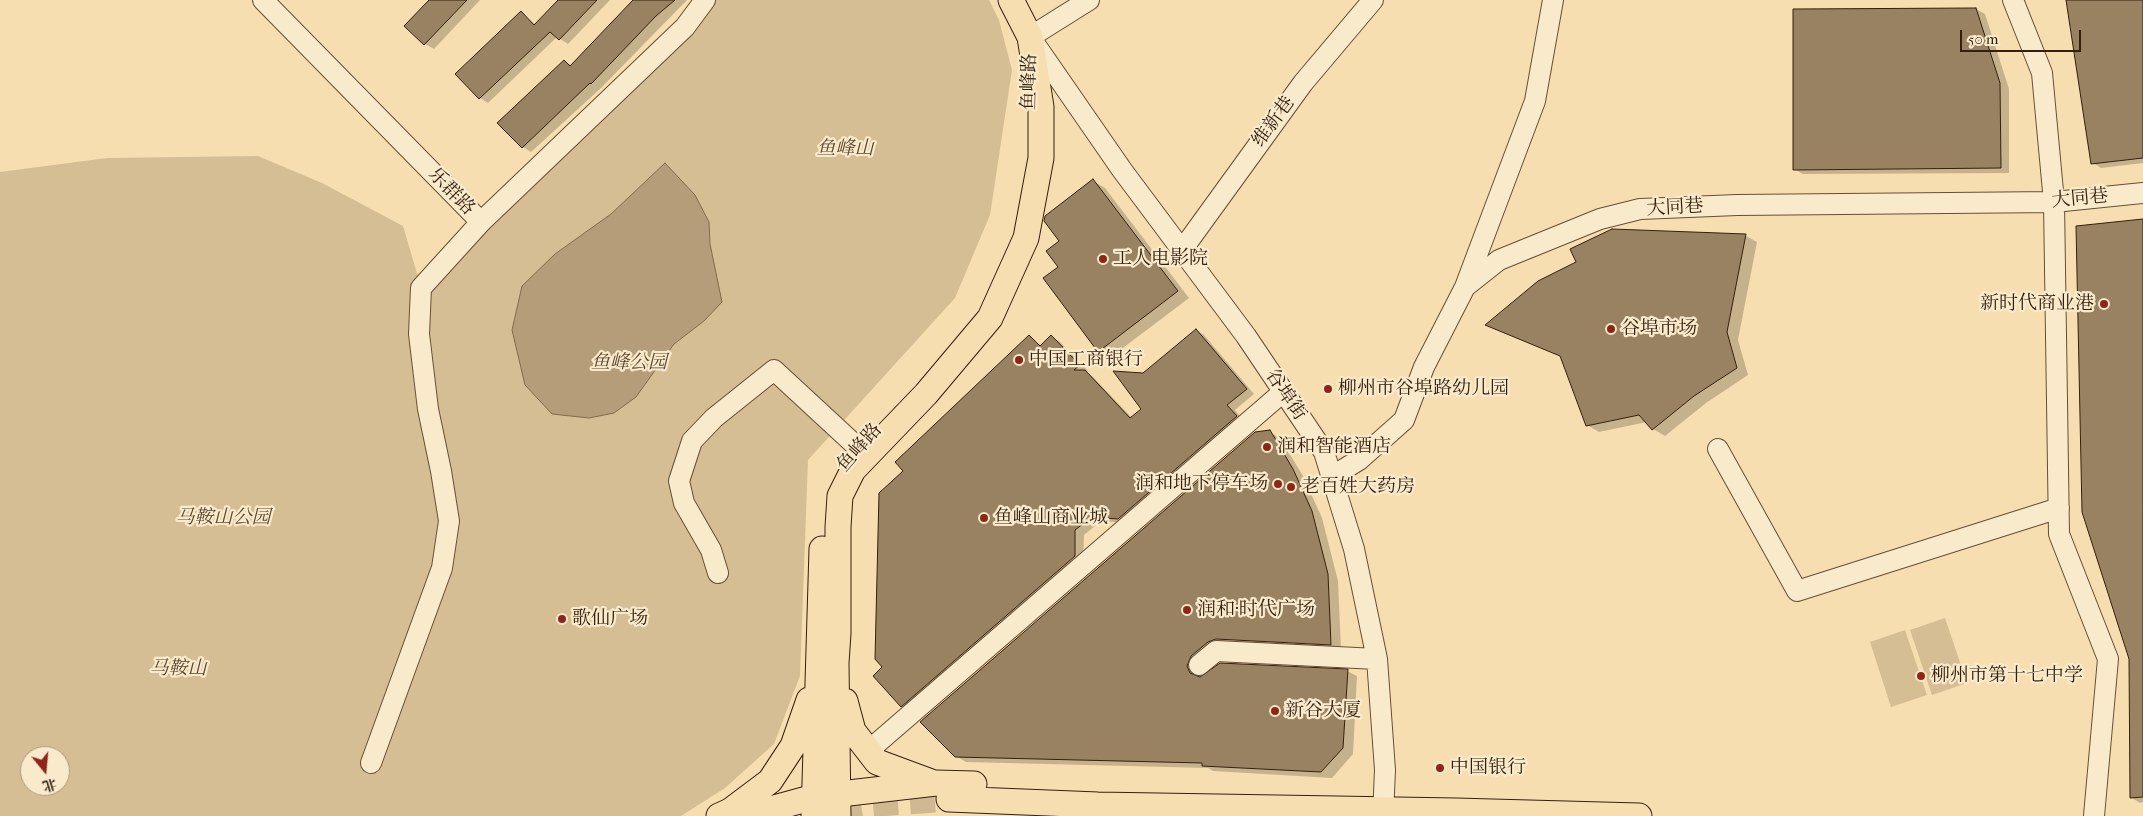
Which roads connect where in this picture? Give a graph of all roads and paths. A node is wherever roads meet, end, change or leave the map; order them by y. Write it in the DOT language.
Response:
graph roads {
  1 [pos="263,0"];
  2 [pos="705,0"];
  3 [pos="1011,0"];
  4 [pos="1089,0"];
  5 [pos="1373,0"];
  6 [pos="1553,0"];
  7 [pos="2013,0"];
  8 [pos="1030,37"];
  9 [pos="2143,193"];
  10 [pos="2054,202"];
  11 [pos="481,222"];
  12 [pos="1182,250"];
  13 [pos="1465,287"];
  14 [pos="1283,392"];
  15 [pos="1718,449"];
  16 [pos="862,452"];
  17 [pos="1331,477"];
  18 [pos="2059,508"];
  19 [pos="718,572"];
  20 [pos="1377,659"];
  21 [pos="827,665"];
  22 [pos="1199,665"];
  23 [pos="868,751"];
  24 [pos="371,763"];
  25 [pos="943,791"];
  26 [pos="826,806"];
  27 [pos="1383,813"];
  28 [pos="719,816"];
  29 [pos="745,816"];
  30 [pos="1638,816"];
  31 [pos="2094,816"];
  1 -- 11 [label="street, 乐群路"];
  2 -- 11 [label="street, 乐群路"];
  3 -- 8 [label="main road"];
  4 -- 8 [label="street"];
  5 -- 12 [label="street, 维新巷"];
  6 -- 13 [label="street"];
  7 -- 10 [label="street"];
  8 -- 12 [label="street, 谷埠街"];
  8 -- 16 [label="main road, 鱼峰路"];
  9 -- 10 [label="street, 大同巷"];
  10 -- 13 [label="street, 大同巷"];
  10 -- 18 [label="street"];
  11 -- 24 [label="street"];
  12 -- 14 [label="street, 谷埠街"];
  13 -- 17 [label="street, 大同巷"];
  14 -- 17 [label="street, 谷埠街"];
  14 -- 23 [label="street"];
  15 -- 18 [label="street"];
  16 -- 19 [label="street"];
  16 -- 21 [label="main road, 鱼峰路"];
  17 -- 20 [label="street, 谷埠街"];
  18 -- 31 [label="street"];
  20 -- 22 [label="street"];
  20 -- 27 [label="street, 谷埠街"];
  21 -- 23 [label="main road"];
  21 -- 26 [label="main road, 鱼峰路"];
  21 -- 28 [label="main road"];
  23 -- 25 [label="main road"];
  25 -- 26 [label="main road"];
  25 -- 27 [label="main road"];
  26 -- 29 [label="main road"];
  27 -- 30 [label="main road"];
}
